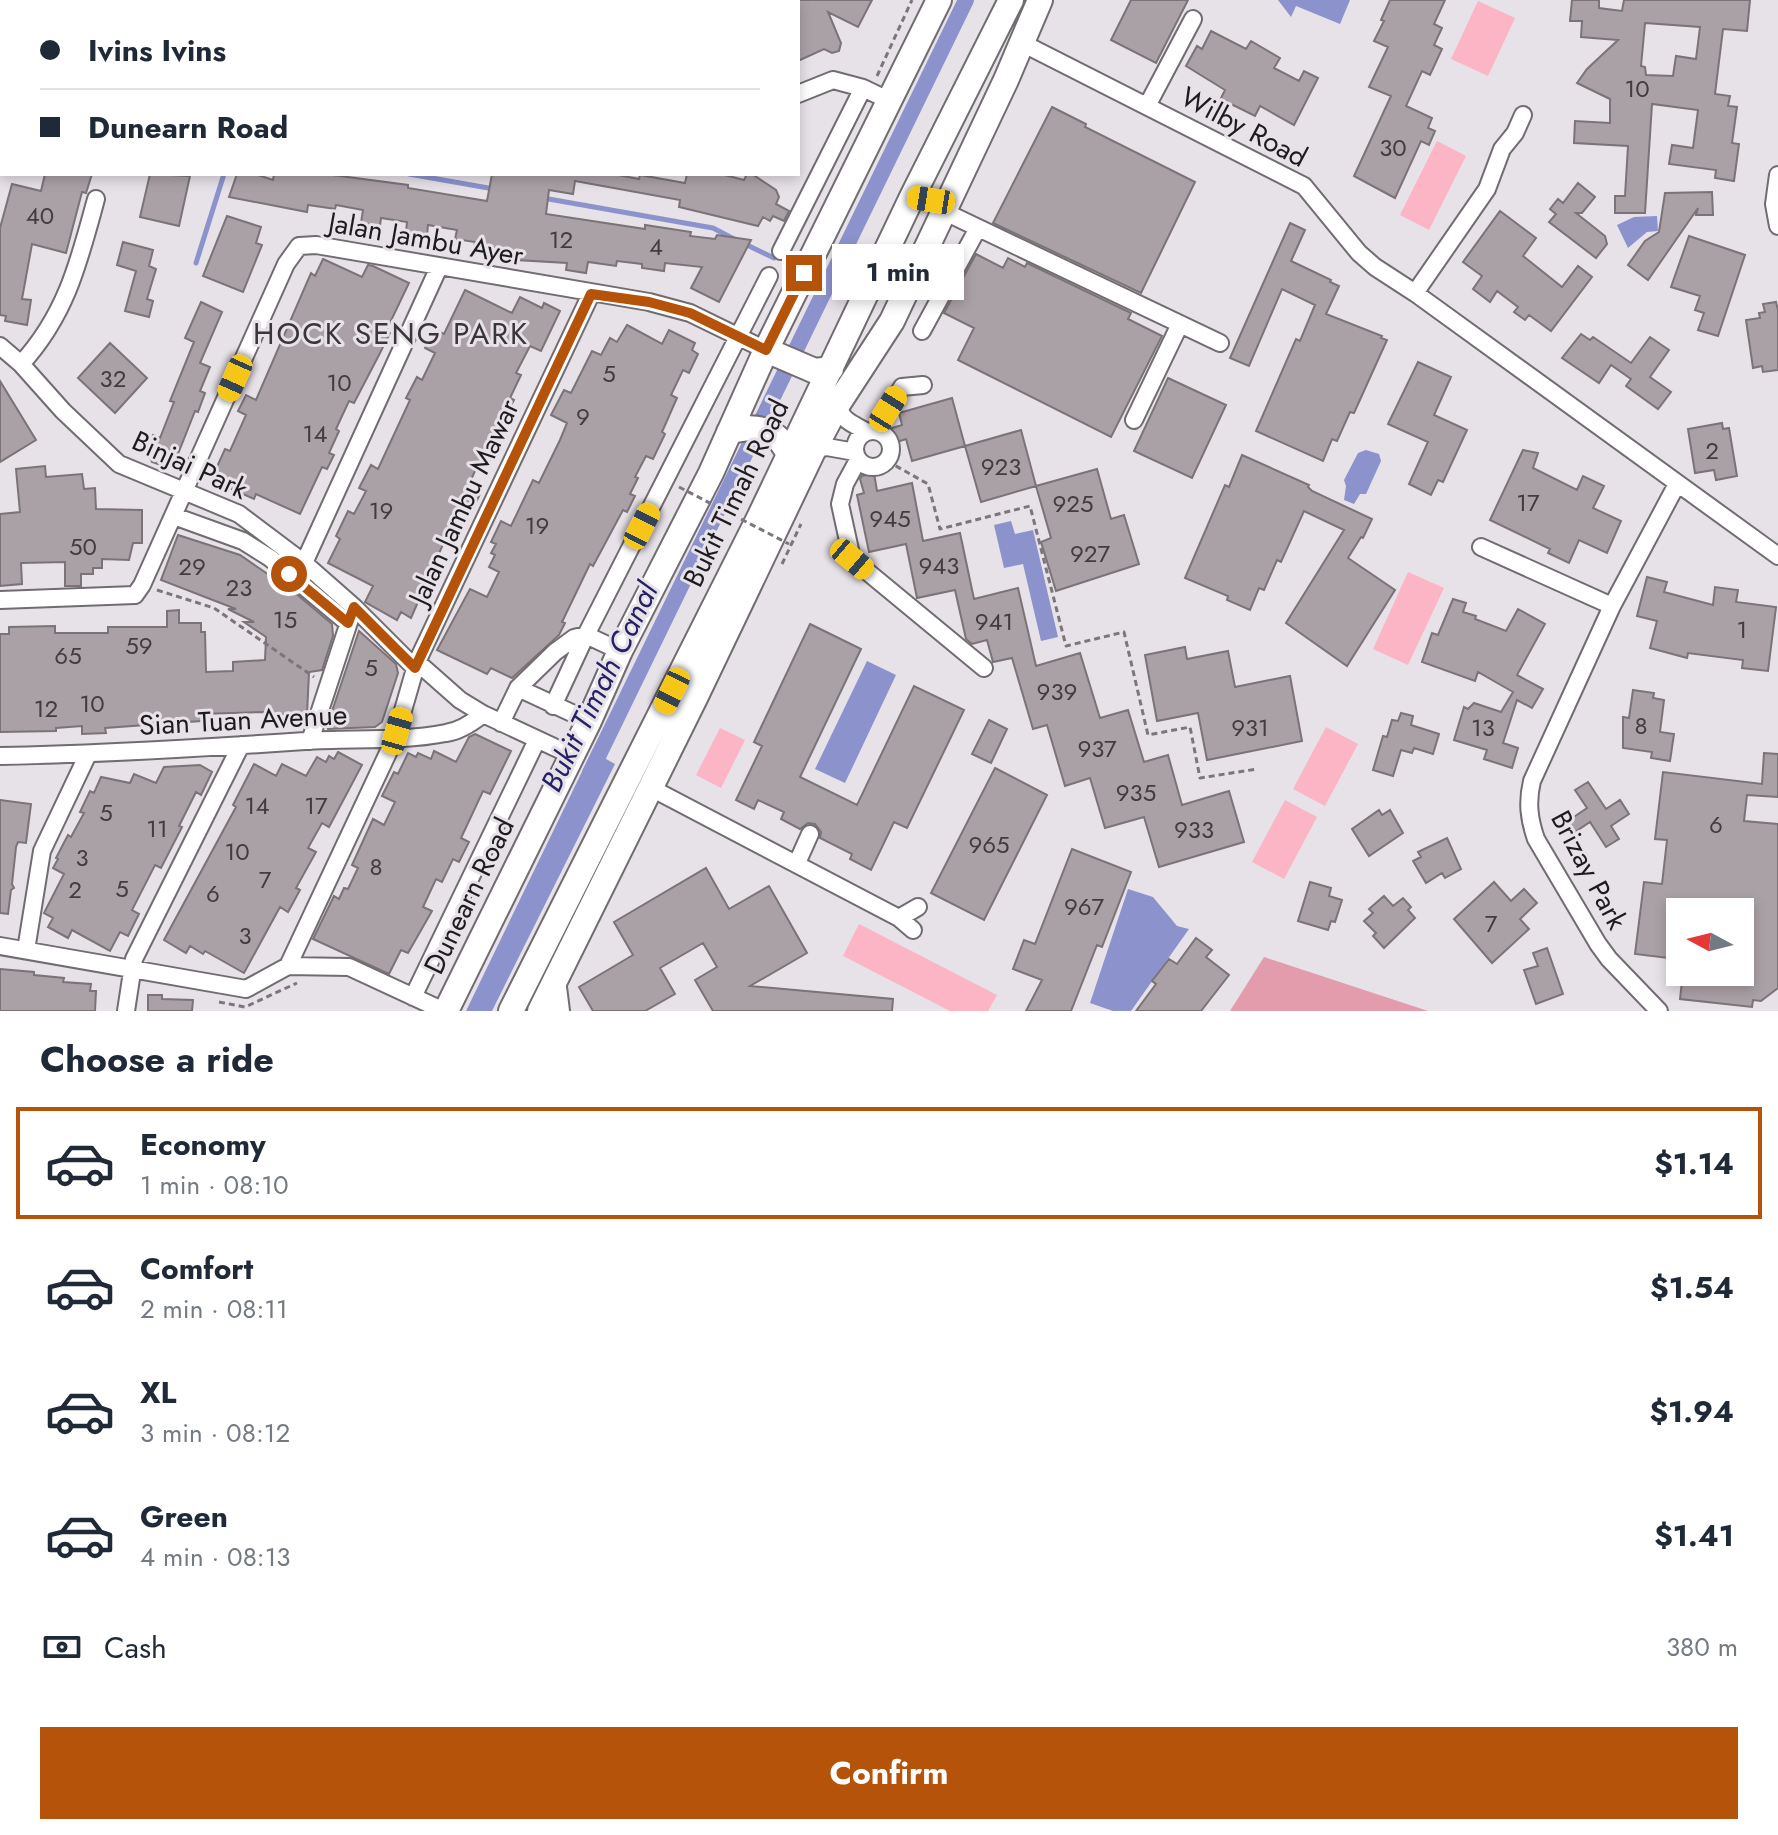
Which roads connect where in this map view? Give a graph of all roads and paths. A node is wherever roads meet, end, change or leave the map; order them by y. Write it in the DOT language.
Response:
graph roads {
  1 [pos="939,0"];
  2 [pos="1011,0"];
  3 [pos="1040,0"];
  4 [pos="1193,19"];
  5 [pos="1022,43"];
  6 [pos="863,88"];
  7 [pos="800,93"];
  8 [pos="890,101"];
  9 [pos="1147,106"];
  10 [pos="1523,115"];
  11 [pos="1778,175"];
  12 [pos="954,189"];
  13 [pos="912,197"];
  14 [pos="96,199"];
  15 [pos="945,212"];
  16 [pos="1778,226"];
  17 [pos="978,228"];
  18 [pos="781,251"];
  19 [pos="439,267"];
  20 [pos="769,276"];
  21 [pos="1415,293"];
  22 [pos="591,294"];
  23 [pos="1180,324"];
  24 [pos="922,331"];
  25 [pos="739,335"];
  26 [pos="1220,343"];
  27 [pos="0,346"];
  28 [pos="766,350"];
  29 [pos="21,364"];
  30 [pos="831,369"];
  31 [pos="923,385"];
  32 [pos="838,404"];
  33 [pos="1134,420"];
  34 [pos="871,431"];
  35 [pos="729,432"];
  36 [pos="814,449"];
  37 [pos="789,456"];
  38 [pos="857,456"];
  39 [pos="887,461"];
  40 [pos="1677,484"];
  41 [pos="679,487"];
  42 [pos="185,492"];
  43 [pos="174,516"];
  44 [pos="789,544"];
  45 [pos="1481,547"];
  46 [pos="1778,556"];
  47 [pos="304,563"];
  48 [pos="142,585"];
  49 [pos="0,600"];
  50 [pos="1612,606"];
  51 [pos="351,615"];
  52 [pos="586,635"];
  53 [pos="620,651"];
  54 [pos="416,665"];
  55 [pos="984,668"];
  56 [pos="327,686"];
  57 [pos="518,688"];
  58 [pos="553,706"];
  59 [pos="483,714"];
  60 [pos="589,721"];
  61 [pos="501,723"];
  62 [pos="395,738"];
  63 [pos="537,740"];
  64 [pos="310,741"];
  65 [pos="241,745"];
  66 [pos="670,748"];
  67 [pos="641,753"];
  68 [pos="88,754"];
  69 [pos="571,755"];
  70 [pos="0,756"];
  71 [pos="1257,769"];
  72 [pos="651,788"];
  73 [pos="810,834"];
  74 [pos="797,863"];
  75 [pos="918,907"];
  76 [pos="899,918"];
  77 [pos="913,930"];
  78 [pos="0,946"];
  79 [pos="26,950"];
  80 [pos="288,966"];
  81 [pos="132,969"];
  82 [pos="557,979"];
  83 [pos="413,997"];
  84 [pos="126,1011"];
  85 [pos="445,1011"];
  86 [pos="511,1011"];
  87 [pos="540,1011"];
  88 [pos="561,1011"];
  89 [pos="1659,1011"];
  1 -- 8 [label="highway, Dunearn Road"];
  2 -- 13 [label="highway, Bukit Timah Road"];
  3 -- 5 [label="highway"];
  4 -- 9 [label="street"];
  5 -- 9 [label="street, Wilby Road"];
  5 -- 12 [label="highway"];
  6 -- 7 [label="street"];
  6 -- 8 [label="street"];
  6 -- 18 [label="street"];
  8 -- 28 [label="highway, Dunearn Road"];
  9 -- 21 [label="street, Wilby Road"];
  10 -- 21 [label="street"];
  11 -- 16 [label="street"];
  12 -- 13 [label="highway"];
  12 -- 15 [label="highway"];
  13 -- 30 [label="highway, Bukit Timah Road"];
  14 -- 29 [label="street"];
  15 -- 17 [label="street"];
  15 -- 32 [label="highway"];
  17 -- 23 [label="street"];
  17 -- 24 [label="street"];
  19 -- 22 [label="street, Jalan Jambu Ayer"];
  19 -- 42 [label="street, Jalan Jambu Ayer"];
  19 -- 47 [label="street"];
  20 -- 25 [label="street"];
  21 -- 40 [label="street, Wilby Road"];
  22 -- 25 [label="street, Jalan Jambu Ayer"];
  22 -- 54 [label="street, Jalan Jambu Mawar"];
  23 -- 26 [label="street"];
  23 -- 33 [label="street"];
  25 -- 28 [label="street, Jalan Jambu Ayer"];
  25 -- 52 [label="street"];
  27 -- 29 [label="street, Binjai Park"];
  28 -- 30 [label="highway"];
  28 -- 35 [label="highway, Dunearn Road"];
  29 -- 42 [label="street, Binjai Park"];
  30 -- 37 [label="highway, Bukit Timah Road"];
  31 -- 34 [label="street"];
  32 -- 34 [label="street"];
  32 -- 36 [label="highway"];
  34 -- 38 [label="street"];
  34 -- 39 [label="street"];
  35 -- 37 [label="highway"];
  35 -- 53 [label="highway, Dunearn Road"];
  36 -- 38 [label="street"];
  36 -- 66 [label="highway"];
  37 -- 67 [label="highway, Bukit Timah Road"];
  38 -- 39 [label="street"];
  38 -- 55 [label="street"];
  39 -- 71 [label="path"];
  40 -- 46 [label="street, Wilby Road"];
  40 -- 50 [label="street, Brizay Park"];
  41 -- 44 [label="path, bridge"];
  42 -- 43 [label="street, Jalan Jambu Ayer"];
  42 -- 47 [label="street, Binjai Park"];
  43 -- 48 [label="street, Jalan Jambu Ayer"];
  43 -- 51 [label="street"];
  45 -- 50 [label="street"];
  47 -- 51 [label="street, Binjai Park"];
  48 -- 49 [label="street"];
  48 -- 56 [label="path"];
  50 -- 89 [label="street, Brizay Park"];
  51 -- 54 [label="street, Binjai Park"];
  51 -- 56 [label="street"];
  52 -- 53 [label="street"];
  52 -- 57 [label="street"];
  52 -- 58 [label="street"];
  53 -- 60 [label="highway, Dunearn Road"];
  54 -- 59 [label="street, Binjai Park"];
  54 -- 62 [label="street, Jalan Jambu Mawar"];
  56 -- 64 [label="street"];
  57 -- 58 [label="street"];
  57 -- 61 [label="street"];
  58 -- 60 [label="street"];
  59 -- 61 [label="street, Binjai Park"];
  59 -- 62 [label="street, Sian Tuan Avenue"];
  60 -- 69 [label="highway, Dunearn Road"];
  61 -- 63 [label="street, Binjai Park"];
  62 -- 64 [label="street, Sian Tuan Avenue"];
  62 -- 80 [label="street, Jalan Jambu Mawar"];
  63 -- 69 [label="street, Binjai Park"];
  63 -- 83 [label="street, Dunearn Road"];
  64 -- 65 [label="street, Sian Tuan Avenue"];
  65 -- 68 [label="street, Sian Tuan Avenue"];
  65 -- 81 [label="street"];
  66 -- 67 [label="highway"];
  66 -- 72 [label="highway"];
  67 -- 86 [label="highway, Bukit Timah Road"];
  68 -- 70 [label="street, Sian Tuan Avenue"];
  68 -- 79 [label="street"];
  69 -- 85 [label="highway, Dunearn Road"];
  72 -- 74 [label="street"];
  72 -- 82 [label="highway"];
  73 -- 74 [label="street"];
  74 -- 76 [label="street"];
  75 -- 76 [label="street"];
  76 -- 77 [label="street"];
  78 -- 79 [label="street"];
  79 -- 81 [label="street"];
  80 -- 81 [label="street"];
  80 -- 83 [label="street"];
  81 -- 84 [label="street"];
  82 -- 87 [label="highway"];
  82 -- 88 [label="street"];
  83 -- 85 [label="street"];
}
